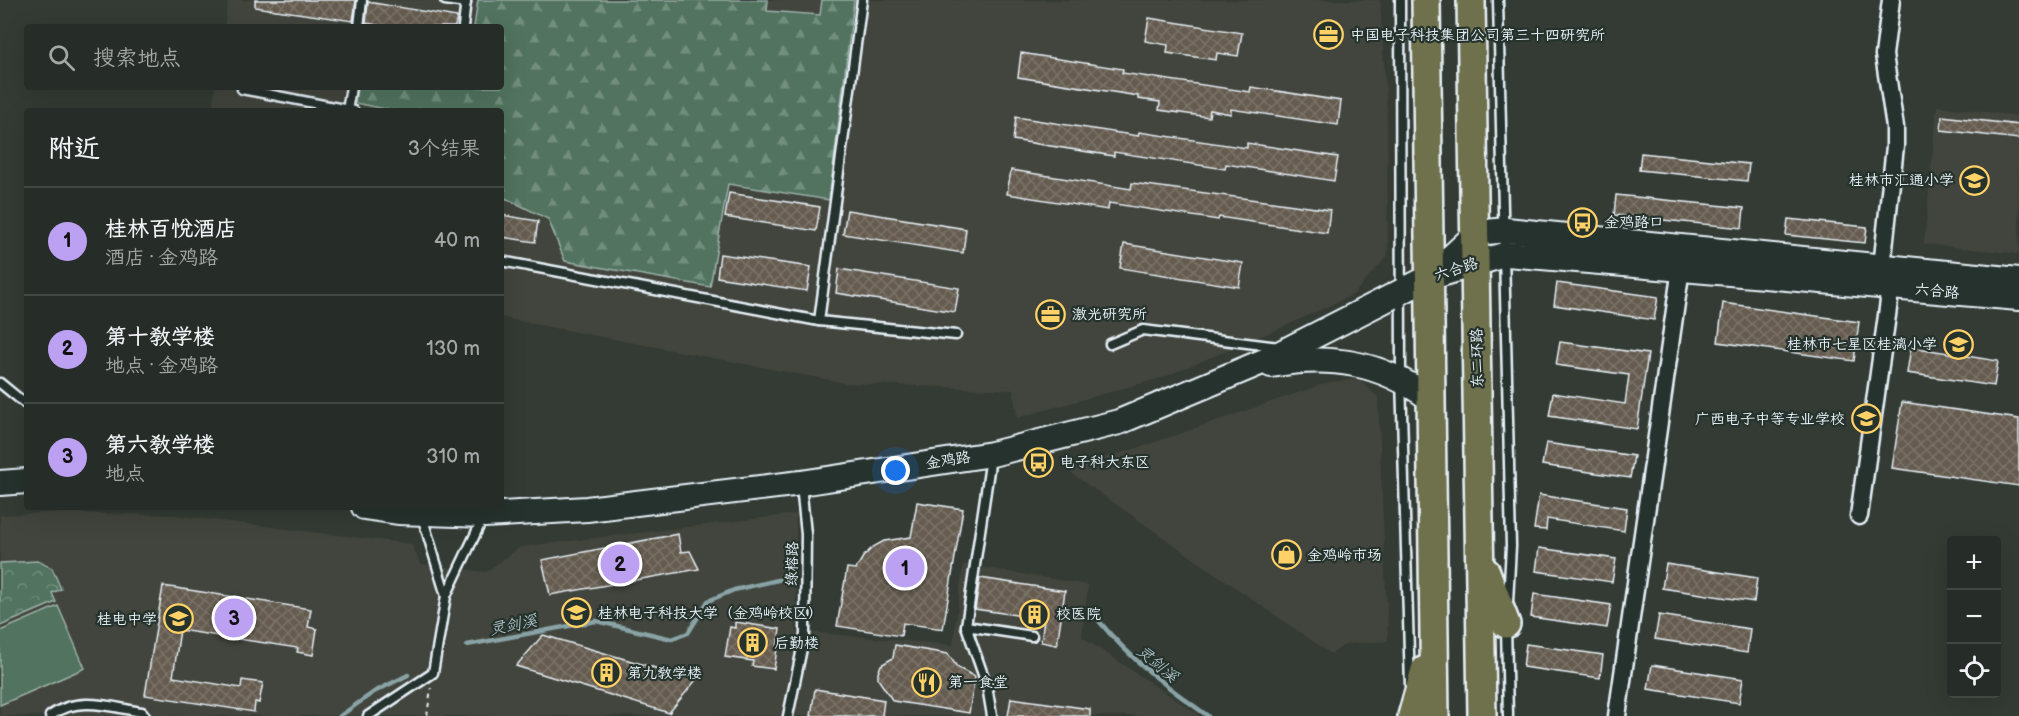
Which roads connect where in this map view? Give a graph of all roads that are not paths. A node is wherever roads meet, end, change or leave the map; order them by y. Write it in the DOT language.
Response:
graph roads {
  1 [pos="362,0"];
  2 [pos="446,0"];
  3 [pos="862,0"];
  4 [pos="1400,0"];
  5 [pos="1426,0"];
  6 [pos="1471,0"];
  7 [pos="1498,0"];
  8 [pos="1891,0"];
  9 [pos="466,2"];
  10 [pos="358,24"];
  11 [pos="463,24"];
  12 [pos="247,90"];
  13 [pos="351,90"];
  14 [pos="335,108"];
  15 [pos="350,108"];
  16 [pos="1477,233"];
  17 [pos="1506,242"];
  18 [pos="504,262"];
  19 [pos="1476,262"];
  20 [pos="1681,268"];
  21 [pos="1884,276"];
  22 [pos="1428,278"];
  23 [pos="2019,280"];
  24 [pos="1402,293"];
  25 [pos="2019,298"];
  26 [pos="819,321"];
  27 [pos="956,335"];
  28 [pos="1110,344"];
  29 [pos="1291,348"];
  30 [pos="1245,370"];
  31 [pos="1401,378"];
  32 [pos="0,383"];
  33 [pos="1429,398"];
  34 [pos="24,403"];
  35 [pos="992,453"];
  36 [pos="24,481"];
  37 [pos="0,483"];
  38 [pos="801,483"];
  39 [pos="392,510"];
  40 [pos="421,513"];
  41 [pos="485,515"];
  42 [pos="1859,516"];
  43 [pos="1479,555"];
  44 [pos="446,596"];
  45 [pos="1506,624"];
  46 [pos="966,626"];
  47 [pos="1032,636"];
  48 [pos="1433,643"];
  49 [pos="50,716"];
  50 [pos="145,716"];
  51 [pos="368,716"];
  52 [pos="788,716"];
  53 [pos="992,716"];
  54 [pos="1411,716"];
  55 [pos="1434,716"];
  56 [pos="1482,716"];
  57 [pos="1508,716"];
  58 [pos="1617,716"];
  1 -- 10 [label="lane"];
  2 -- 9 [label="lane"];
  3 -- 26 [label="lane"];
  4 -- 24 [label="lane"];
  5 -- 22 [label="main road"];
  6 -- 16 [label="main road, 东二环路"];
  7 -- 17 [label="lane"];
  8 -- 21 [label="street"];
  9 -- 11 [label="lane"];
  12 -- 14 [label="lane"];
  13 -- 15 [label="lane"];
  16 -- 17 [label="main road, 六合路"];
  16 -- 19 [label="main road, 东二环路"];
  16 -- 22 [label="main road, 六合路"];
  17 -- 19 [label="main road, 六合路"];
  17 -- 20 [label="main road, 六合路"];
  17 -- 21 [label="main road, 六合路"];
  17 -- 45 [label="lane"];
  18 -- 26 [label="lane"];
  19 -- 22 [label="main road, 六合路"];
  19 -- 43 [label="main road, 东二环路"];
  20 -- 21 [label="main road, 六合路"];
  20 -- 58 [label="street"];
  21 -- 23 [label="main road, 六合路"];
  21 -- 25 [label="main road, 六合路"];
  21 -- 42 [label="street"];
  22 -- 24 [label="main road, 金鸡路"];
  22 -- 33 [label="main road"];
  24 -- 29 [label="main road, 金鸡路"];
  24 -- 31 [label="lane"];
  26 -- 27 [label="lane"];
  28 -- 29 [label="lane"];
  29 -- 30 [label="main road, 金鸡路"];
  30 -- 31 [label="main road"];
  30 -- 35 [label="main road, 金鸡路"];
  31 -- 33 [label="main road"];
  31 -- 54 [label="lane"];
  32 -- 34 [label="lane"];
  33 -- 48 [label="main road"];
  35 -- 38 [label="main road, 金鸡路"];
  35 -- 46 [label="lane"];
  36 -- 37 [label="main road"];
  38 -- 41 [label="main road, 金鸡路"];
  38 -- 52 [label="lane, 绿榕路"];
  39 -- 40 [label="main road, 金鸡路"];
  40 -- 41 [label="main road, 金鸡路"];
  40 -- 44 [label="lane"];
  41 -- 44 [label="lane"];
  43 -- 45 [label="main road"];
  43 -- 56 [label="main road, 东二环路"];
  44 -- 51 [label="lane"];
  45 -- 57 [label="lane"];
  46 -- 47 [label="lane"];
  46 -- 53 [label="lane"];
  48 -- 54 [label="main road"];
  48 -- 55 [label="main road"];
  49 -- 50 [label="lane"];
}
